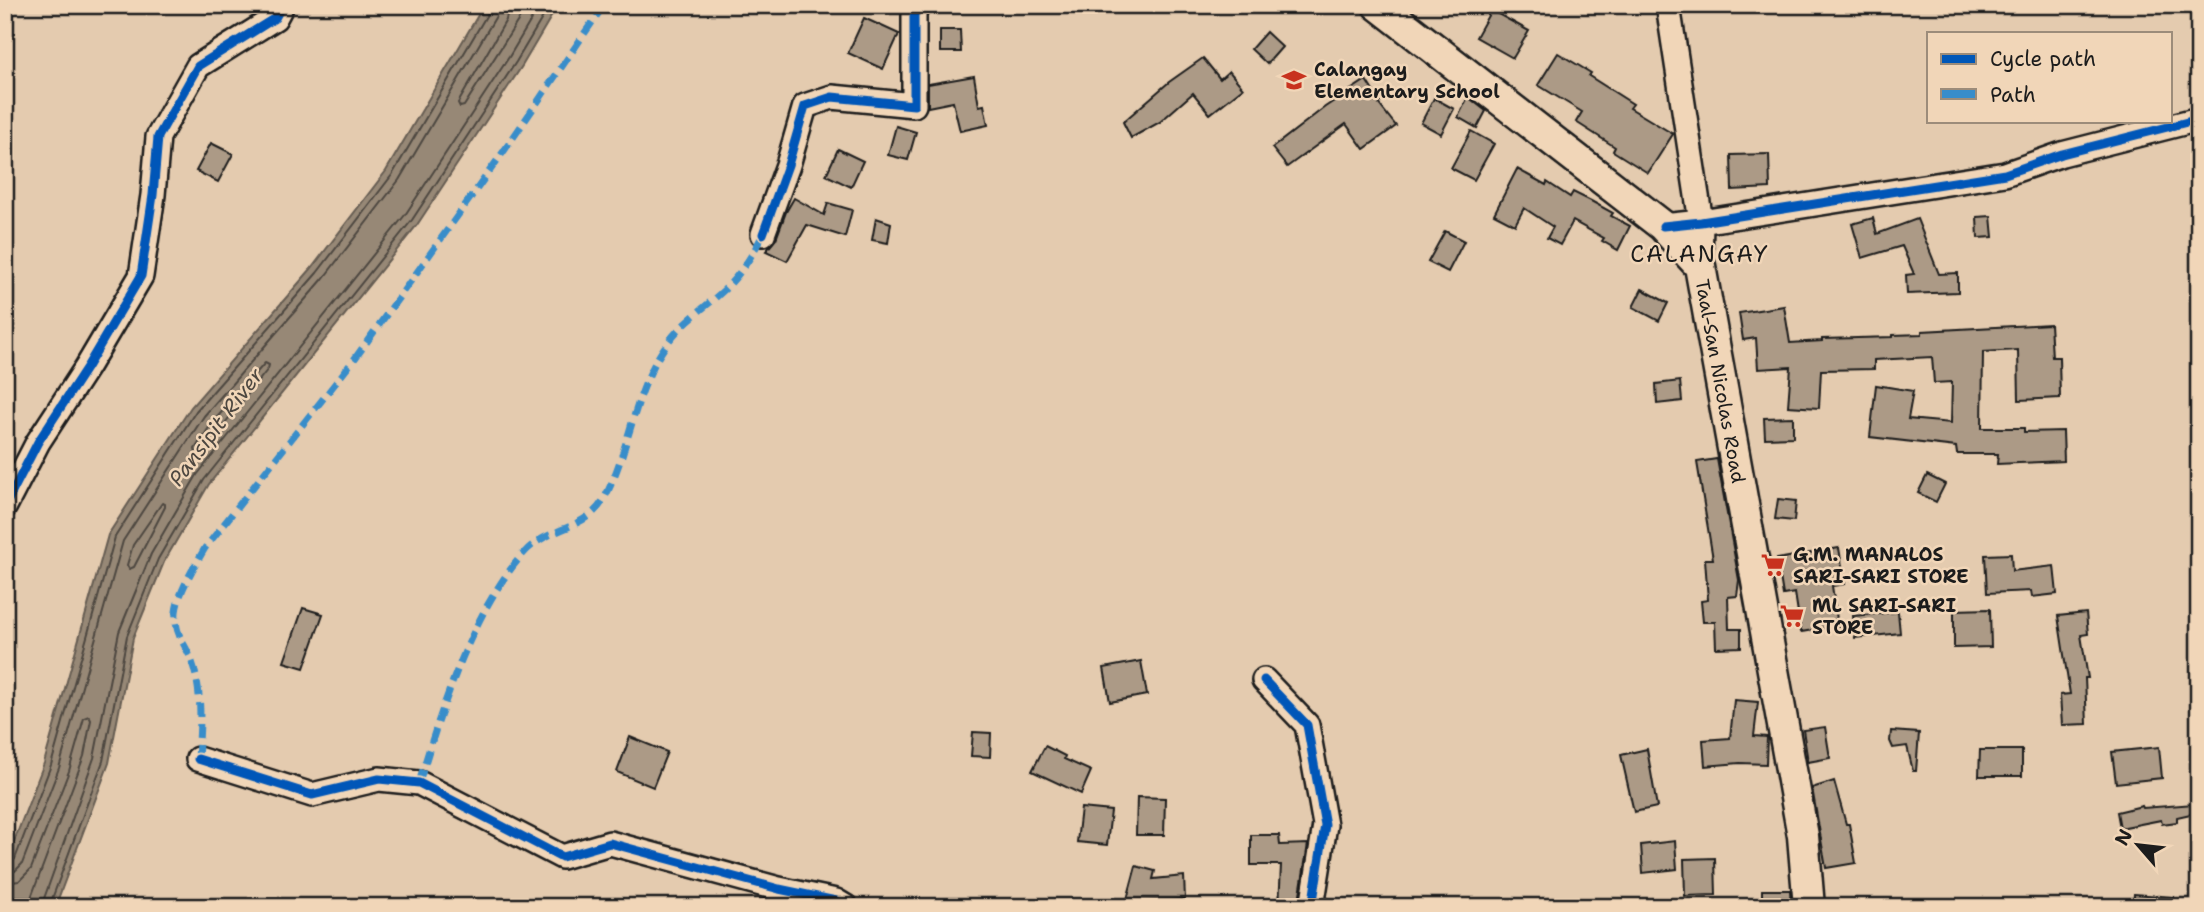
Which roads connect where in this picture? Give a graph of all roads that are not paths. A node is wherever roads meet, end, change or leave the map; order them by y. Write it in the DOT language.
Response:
graph roads {
  1 [pos="282,5"];
  2 [pos="917,5"];
  3 [pos="1378,5"];
  4 [pos="1668,5"];
  5 [pos="2199,119"];
  6 [pos="1701,222"];
  7 [pos="1663,226"];
  8 [pos="763,234"];
  9 [pos="1700,266"];
  10 [pos="5,506"];
  11 [pos="1264,680"];
  12 [pos="198,759"];
  13 [pos="846,907"];
  14 [pos="1312,907"];
  15 [pos="1809,907"];
  1 -- 10 [label="street"];
  2 -- 8 [label="street"];
  3 -- 7 [label="main road, Taal-San Nicolas Road"];
  4 -- 6 [label="street"];
  5 -- 6 [label="street"];
  6 -- 7 [label="street"];
  6 -- 9 [label="street"];
  7 -- 9 [label="main road, Taal-San Nicolas Road"];
  9 -- 15 [label="main road, Taal-San Nicolas Road"];
  11 -- 14 [label="street"];
  12 -- 13 [label="street"];
}
